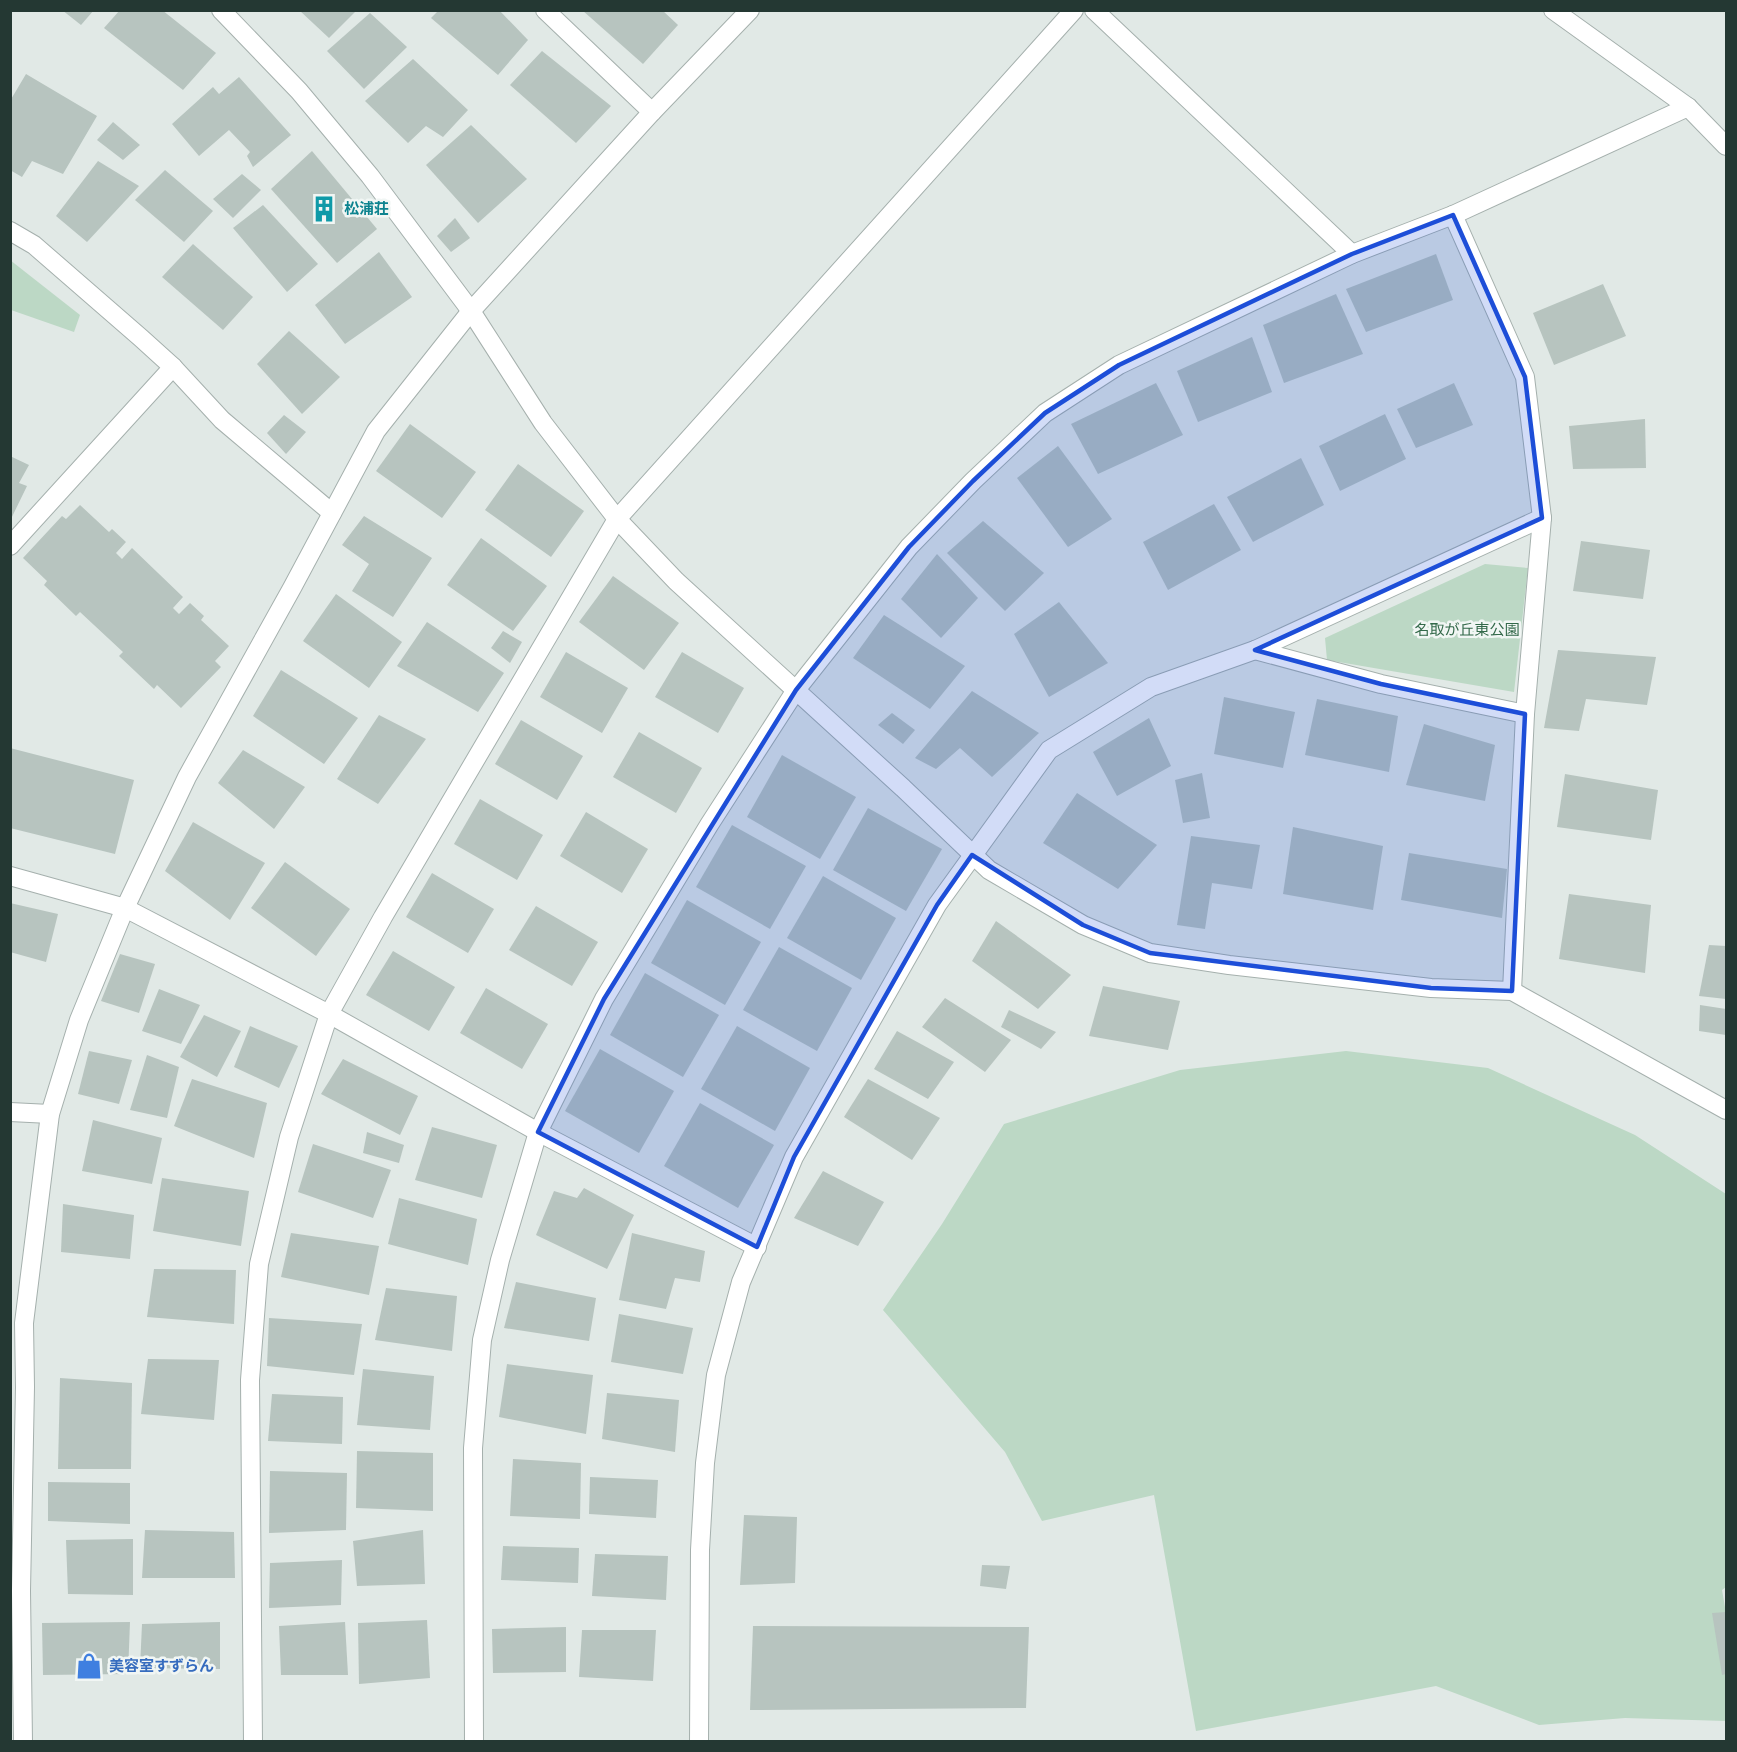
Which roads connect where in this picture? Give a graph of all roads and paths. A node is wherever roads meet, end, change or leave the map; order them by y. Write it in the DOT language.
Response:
graph roads {
  1 [pos="220,10"];
  2 [pos="545,10"];
  3 [pos="750,10"];
  4 [pos="1074,10"];
  5 [pos="1094,10"];
  6 [pos="1552,10"];
  7 [pos="1688,107"];
  8 [pos="652,112"];
  9 [pos="1726,146"];
  10 [pos="1453,215"];
  11 [pos="10,231"];
  12 [pos="1352,254"];
  13 [pos="471,311"];
  14 [pos="173,367"];
  15 [pos="333,513"];
  16 [pos="1542,518"];
  17 [pos="616,519"];
  18 [pos="10,546"];
  19 [pos="1255,650"];
  20 [pos="796,690"];
  21 [pos="1525,714"];
  22 [pos="972,855"];
  23 [pos="10,876"];
  24 [pos="125,908"];
  25 [pos="1512,991"];
  26 [pos="329,1014"];
  27 [pos="1726,1110"];
  28 [pos="10,1112"];
  29 [pos="50,1114"];
  30 [pos="538,1132"];
  31 [pos="757,1247"];
  32 [pos="17,1324"];
  33 [pos="23,1742"];
  34 [pos="253,1742"];
  35 [pos="474,1742"];
  36 [pos="699,1742"];
  1 -- 13 [label="street"];
  2 -- 8 [label="street"];
  3 -- 8 [label="street"];
  4 -- 17 [label="street"];
  5 -- 12 [label="street"];
  6 -- 7 [label="street"];
  7 -- 9 [label="street"];
  7 -- 10 [label="street"];
  8 -- 13 [label="street"];
  10 -- 12 [label="street"];
  10 -- 16 [label="street"];
  11 -- 14 [label="street"];
  12 -- 20 [label="street"];
  13 -- 15 [label="street"];
  13 -- 17 [label="street"];
  14 -- 15 [label="street"];
  14 -- 18 [label="street"];
  15 -- 24 [label="street"];
  16 -- 19 [label="street"];
  16 -- 21 [label="street"];
  17 -- 20 [label="street"];
  17 -- 26 [label="street"];
  19 -- 21 [label="street"];
  19 -- 22 [label="street"];
  20 -- 22 [label="street"];
  20 -- 30 [label="street"];
  21 -- 25 [label="street"];
  22 -- 25 [label="street"];
  22 -- 31 [label="street"];
  23 -- 24 [label="street"];
  24 -- 26 [label="street"];
  24 -- 29 [label="street"];
  25 -- 27 [label="street"];
  26 -- 30 [label="street"];
  26 -- 34 [label="street"];
  28 -- 29 [label="street"];
  29 -- 32 [label="street"];
  30 -- 31 [label="street"];
  30 -- 35 [label="street"];
  31 -- 36 [label="street"];
  32 -- 33 [label="street"];
}
